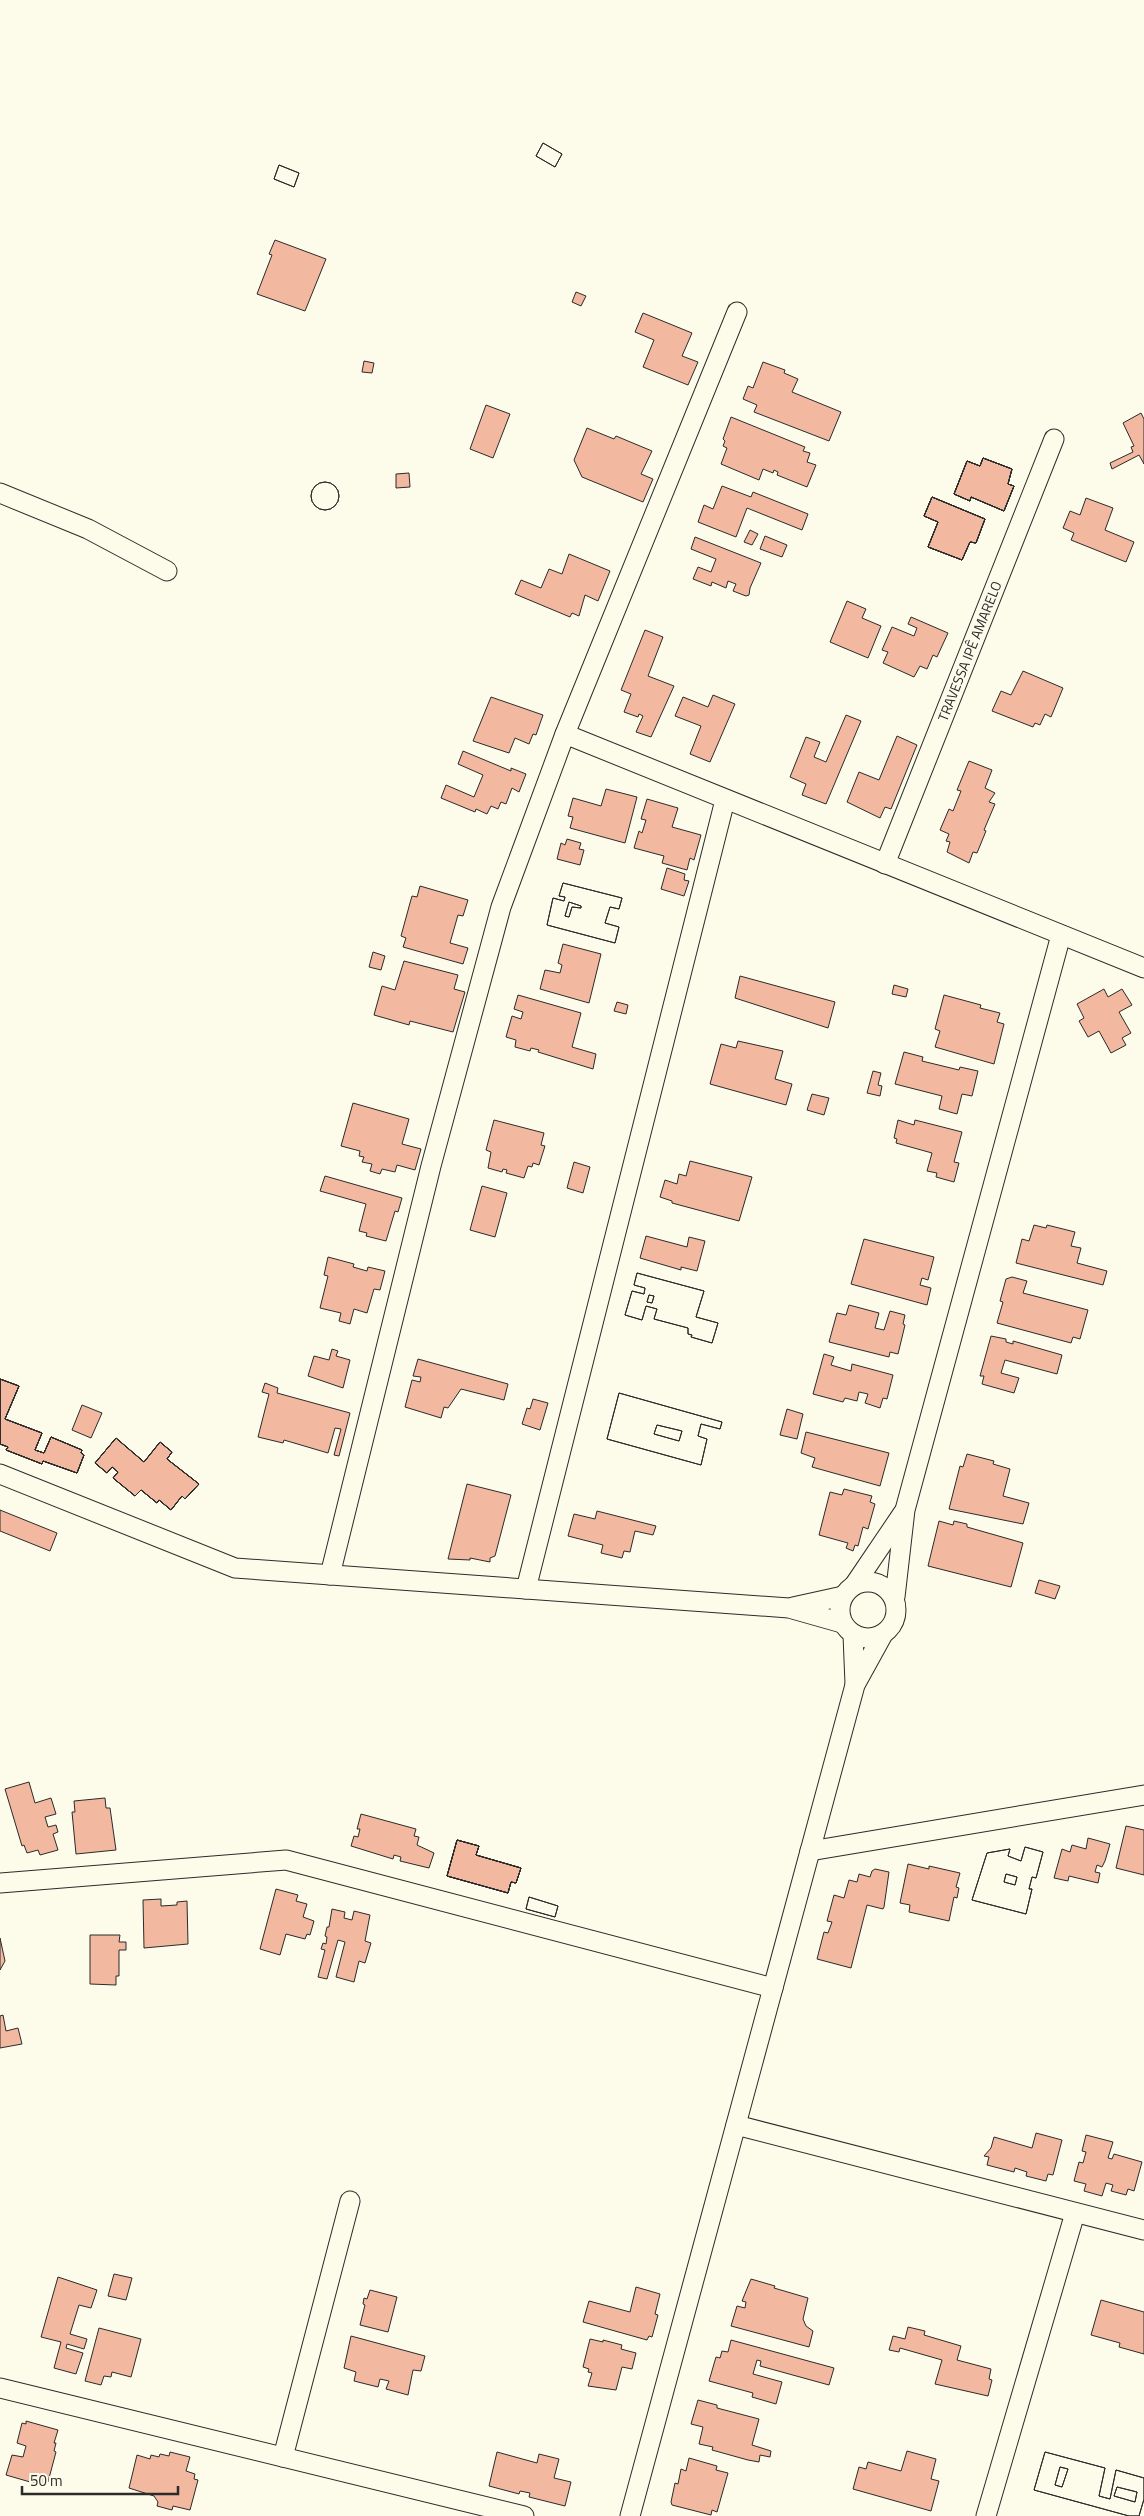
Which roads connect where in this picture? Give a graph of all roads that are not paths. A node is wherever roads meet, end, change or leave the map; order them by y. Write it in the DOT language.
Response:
graph roads {
  1 [pos="737,312"];
  2 [pos="1054,439"];
  3 [pos="0,493"];
  4 [pos="167,571"];
  5 [pos="565,734"];
  6 [pos="725,800"];
  7 [pos="886,864"];
  8 [pos="1061,935"];
  9 [pos="1144,968"];
  10 [pos="0,1474"];
  11 [pos="905,1510"];
  12 [pos="330,1575"];
  13 [pos="526,1589"];
  14 [pos="849,1590"];
  15 [pos="895,1596"];
  16 [pos="789,1608"];
  17 [pos="848,1629"];
  18 [pos="882,1636"];
  19 [pos="855,1685"];
  20 [pos="1144,1795"];
  21 [pos="810,1851"];
  22 [pos="0,1883"];
  23 [pos="773,1988"];
  24 [pos="736,2125"];
  25 [pos="350,2201"];
  26 [pos="1075,2213"];
  27 [pos="1144,2230"];
  28 [pos="0,2388"];
  29 [pos="283,2457"];
  30 [pos="524,2516"];
  31 [pos="630,2516"];
  32 [pos="986,2516"];
  1 -- 5 [label="street"];
  2 -- 7 [label="street, TRAVESSA IPÊ AMARELO"];
  3 -- 4 [label="street"];
  5 -- 6 [label="street"];
  5 -- 12 [label="street"];
  6 -- 7 [label="street"];
  6 -- 13 [label="street"];
  7 -- 8 [label="street"];
  8 -- 9 [label="street"];
  8 -- 11 [label="street"];
  10 -- 12 [label="street"];
  11 -- 14 [label="street"];
  11 -- 15 [label="street"];
  12 -- 13 [label="street"];
  13 -- 16 [label="street"];
  14 -- 15 [label="street"];
  14 -- 16 [label="street"];
  14 -- 17 [label="street"];
  15 -- 18 [label="street"];
  16 -- 17 [label="street"];
  17 -- 18 [label="street"];
  17 -- 19 [label="street"];
  18 -- 19 [label="street"];
  19 -- 21 [label="street"];
  20 -- 21 [label="street"];
  21 -- 23 [label="street"];
  22 -- 23 [label="street"];
  23 -- 24 [label="street"];
  24 -- 26 [label="street"];
  24 -- 31 [label="street"];
  25 -- 29 [label="street"];
  26 -- 27 [label="street"];
  26 -- 32 [label="street"];
  28 -- 29 [label="street"];
  29 -- 30 [label="street"];
}
